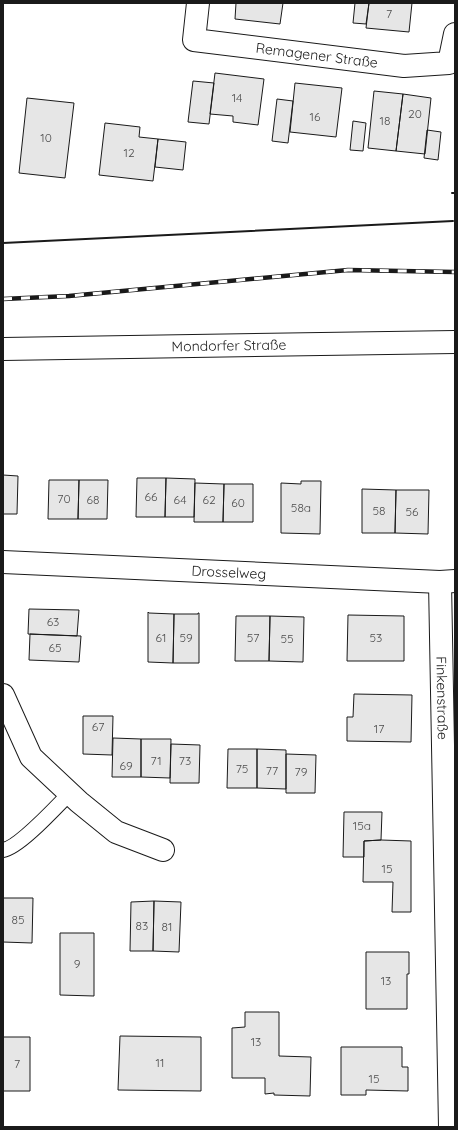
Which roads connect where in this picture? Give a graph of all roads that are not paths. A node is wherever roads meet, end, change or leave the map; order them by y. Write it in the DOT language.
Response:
graph roads {
  1 [pos="198,3"];
  2 [pos="455,34"];
  3 [pos="455,342"];
  4 [pos="3,349"];
  5 [pos="3,562"];
  6 [pos="448,582"];
  7 [pos="3,695"];
  8 [pos="70,793"];
  9 [pos="3,850"];
  10 [pos="163,850"];
  11 [pos="450,1127"];
  1 -- 2 [label="street, Remagener Straße"];
  3 -- 4 [label="street, Mondorfer Straße"];
  5 -- 6 [label="street, Drosselweg"];
  6 -- 11 [label="street, Finkenstraße"];
  7 -- 8 [label="street"];
  8 -- 9 [label="lane"];
  8 -- 10 [label="street"];
}
